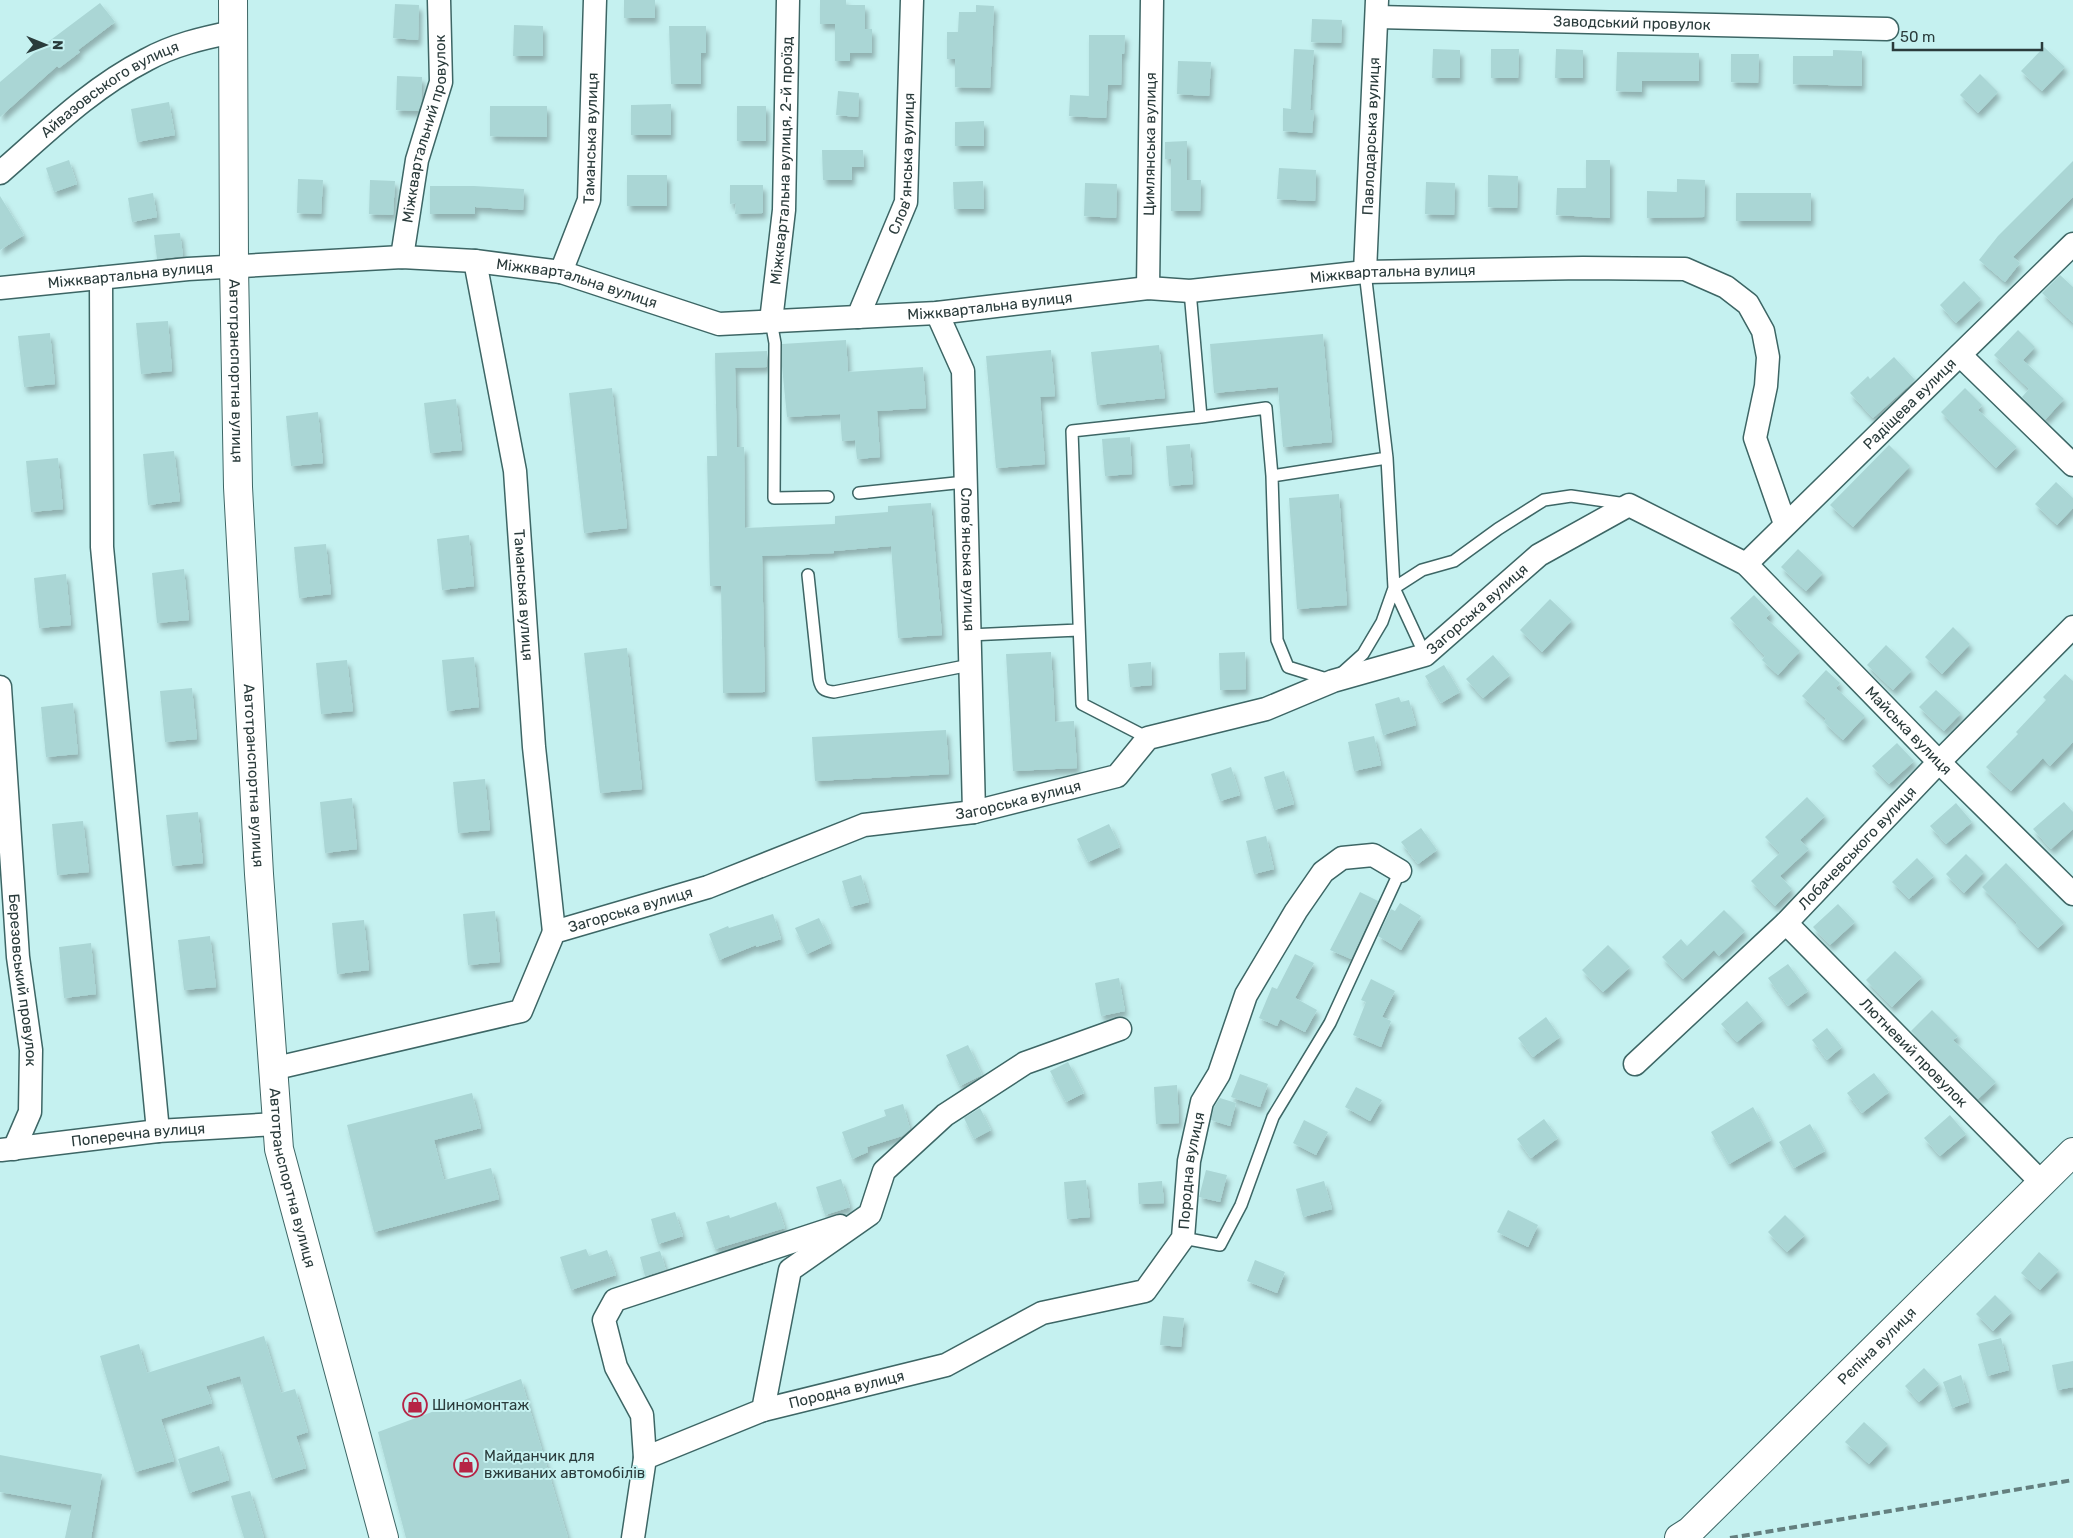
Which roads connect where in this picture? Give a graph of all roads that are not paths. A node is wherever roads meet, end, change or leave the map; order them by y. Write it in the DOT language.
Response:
graph roads {
  1 [pos="233,0"];
  2 [pos="439,0"];
  3 [pos="595,0"];
  4 [pos="788,0"];
  5 [pos="912,0"];
  6 [pos="1152,0"];
  7 [pos="1377,8"];
  8 [pos="1887,29"];
  9 [pos="233,32"];
  10 [pos="0,173"];
  11 [pos="2073,244"];
  12 [pos="402,257"];
  13 [pos="475,261"];
  14 [pos="234,266"];
  15 [pos="561,272"];
  16 [pos="1365,272"];
  17 [pos="101,278"];
  18 [pos="0,288"];
  19 [pos="1148,288"];
  20 [pos="1190,291"];
  21 [pos="937,314"];
  22 [pos="858,317"];
  23 [pos="771,321"];
  24 [pos="1960,355"];
  25 [pos="1201,416"];
  26 [pos="1387,458"];
  27 [pos="2073,465"];
  28 [pos="1272,476"];
  29 [pos="965,482"];
  30 [pos="859,493"];
  31 [pos="828,496"];
  32 [pos="1629,505"];
  33 [pos="1784,524"];
  34 [pos="1746,564"];
  35 [pos="808,575"];
  36 [pos="1394,588"];
  37 [pos="2073,627"];
  38 [pos="1079,630"];
  39 [pos="969,635"];
  40 [pos="1425,656"];
  41 [pos="970,665"];
  42 [pos="1333,681"];
  43 [pos="0,687"];
  44 [pos="1148,738"];
  45 [pos="1939,762"];
  46 [pos="974,812"];
  47 [pos="1400,871"];
  48 [pos="2073,894"];
  49 [pos="1786,923"];
  50 [pos="554,932"];
  51 [pos="1120,1029"];
  52 [pos="1635,1064"];
  53 [pos="272,1069"];
  54 [pos="277,1124"];
  55 [pos="158,1131"];
  56 [pos="7,1150"];
  57 [pos="2073,1152"];
  58 [pos="2042,1183"];
  59 [pos="870,1214"];
  60 [pos="1183,1238"];
  61 [pos="762,1410"];
  62 [pos="645,1458"];
  63 [pos="384,1538"];
  64 [pos="633,1538"];
  65 [pos="1679,1538"];
  1 -- 9 [label="main road, Автотранспортна вулиця"];
  2 -- 12 [label="street, Міжквартальний провулок"];
  3 -- 15 [label="street, Таманська вулиця"];
  4 -- 23 [label="street, Міжквартальна вулиця, 2-й проїзд"];
  5 -- 22 [label="street, Слов’янська вулиця"];
  6 -- 19 [label="street, Цимлянська вулиця"];
  7 -- 8 [label="street, Заводський провулок"];
  7 -- 16 [label="street, Павлодарська вулиця"];
  9 -- 10 [label="street, Айвазовського вулиця"];
  9 -- 14 [label="main road, Автотранспортна вулиця"];
  11 -- 24 [label="street, Радіщева вулиця"];
  12 -- 13 [label="street, Міжквартальна вулиця"];
  12 -- 14 [label="street, Міжквартальна вулиця"];
  13 -- 15 [label="street, Міжквартальна вулиця"];
  13 -- 50 [label="street, Таманська вулиця"];
  14 -- 17 [label="street, Міжквартальна вулиця"];
  14 -- 53 [label="main road, Автотранспортна вулиця"];
  15 -- 23 [label="street, Міжквартальна вулиця"];
  16 -- 20 [label="street, Міжквартальна вулиця"];
  16 -- 26 [label="lane"];
  16 -- 33 [label="street, Міжквартальна вулиця"];
  17 -- 18 [label="street, Міжквартальна вулиця"];
  17 -- 55 [label="street"];
  19 -- 20 [label="street, Міжквартальна вулиця"];
  19 -- 21 [label="street, Міжквартальна вулиця"];
  20 -- 25 [label="lane"];
  21 -- 22 [label="street, Міжквартальна вулиця"];
  21 -- 29 [label="street, Слов’янська вулиця"];
  22 -- 23 [label="street, Міжквартальна вулиця"];
  23 -- 31 [label="lane"];
  24 -- 27 [label="street"];
  24 -- 33 [label="street, Радіщева вулиця"];
  25 -- 28 [label="lane"];
  25 -- 38 [label="lane"];
  26 -- 28 [label="lane"];
  26 -- 36 [label="lane"];
  28 -- 42 [label="lane"];
  29 -- 30 [label="lane"];
  29 -- 39 [label="street, Слов’янська вулиця"];
  32 -- 34 [label="street"];
  32 -- 36 [label="lane"];
  32 -- 40 [label="street, Загорська вулиця"];
  33 -- 34 [label="street, Радіщева вулиця"];
  34 -- 45 [label="street, Майська вулиця"];
  35 -- 41 [label="lane"];
  36 -- 40 [label="lane"];
  36 -- 42 [label="lane"];
  37 -- 45 [label="street, Лобачевського вулиця"];
  38 -- 39 [label="lane"];
  38 -- 44 [label="lane"];
  39 -- 41 [label="street, Слов’янська вулиця"];
  40 -- 42 [label="street, Загорська вулиця"];
  41 -- 46 [label="street, Слов’янська вулиця"];
  42 -- 44 [label="street, Загорська вулиця"];
  43 -- 56 [label="street, Березовський провулок"];
  44 -- 46 [label="street, Загорська вулиця"];
  45 -- 48 [label="street, Майська вулиця"];
  45 -- 49 [label="street, Лобачевського вулиця"];
  46 -- 50 [label="street, Загорська вулиця"];
  47 -- 60 [label="lane"];
  47 -- 60 [label="street, Породна вулиця"];
  49 -- 52 [label="street, Лобачевського вулиця"];
  49 -- 58 [label="street, Лютневий провулок"];
  50 -- 53 [label="street, Загорська вулиця"];
  51 -- 59 [label="street"];
  53 -- 54 [label="main road, Автотранспортна вулиця"];
  54 -- 55 [label="street, Поперечна вулиця"];
  54 -- 63 [label="main road, Автотранспортна вулиця"];
  55 -- 56 [label="street, Поперечна вулиця"];
  57 -- 58 [label="main road, Рєпіна вулиця"];
  58 -- 65 [label="main road, Рєпіна вулиця"];
  59 -- 61 [label="street, Породна вулиця"];
  59 -- 62 [label="street"];
  60 -- 61 [label="street, Породна вулиця"];
  61 -- 62 [label="street, Породна вулиця"];
  62 -- 64 [label="street"];
}
